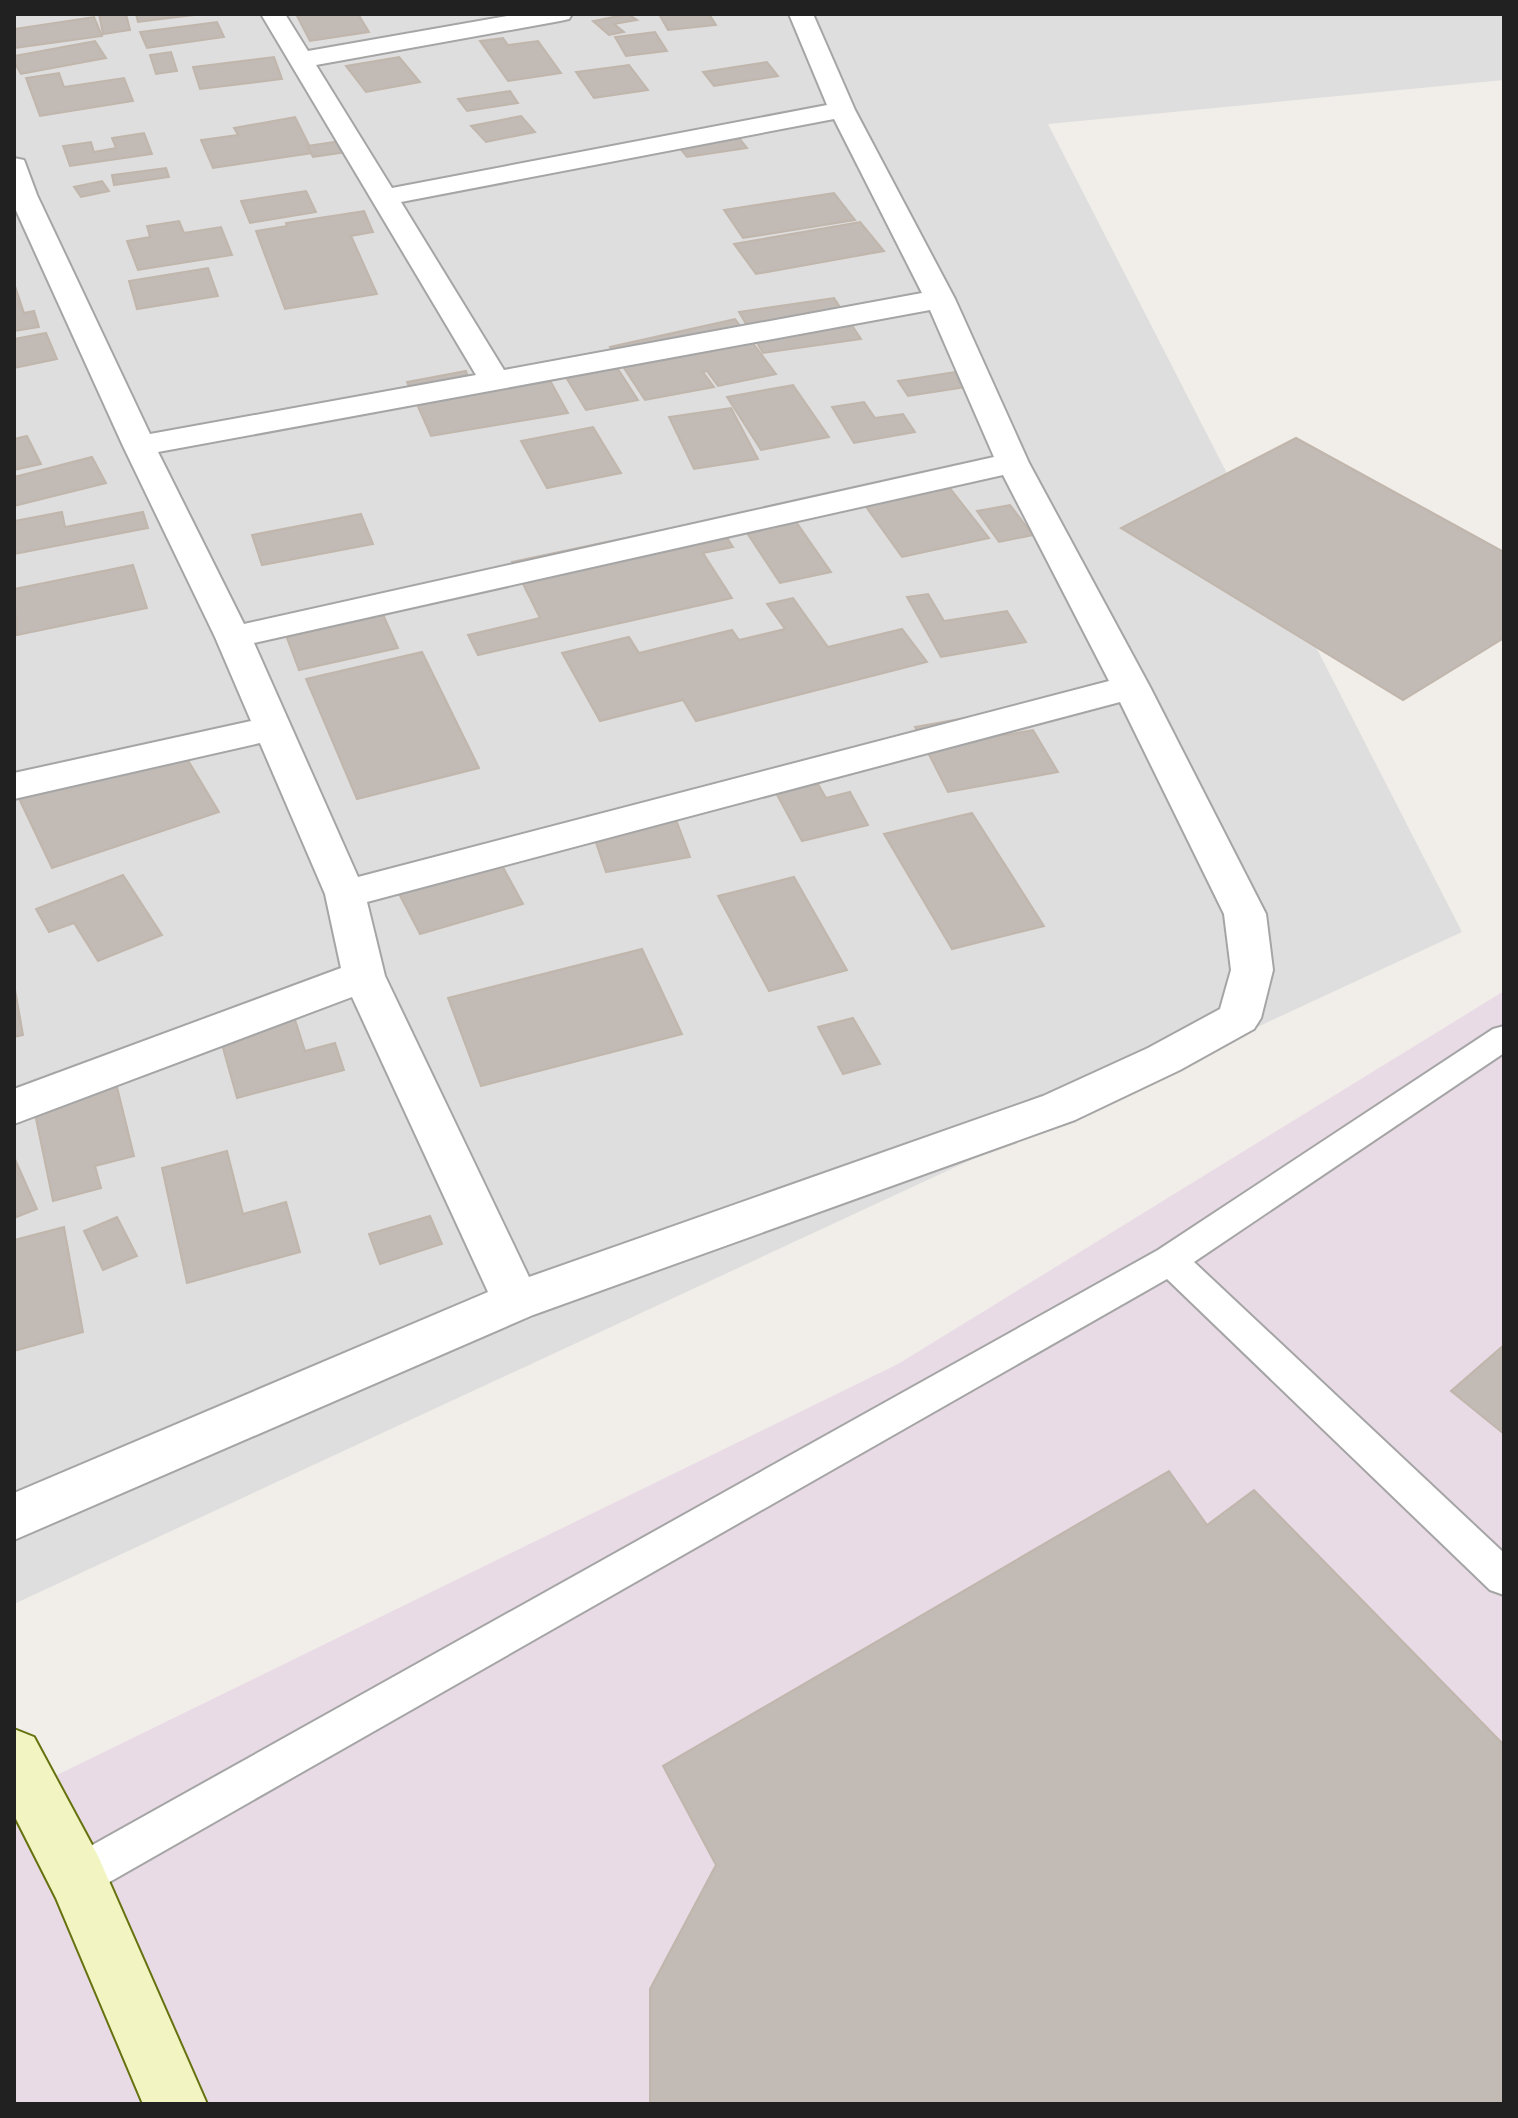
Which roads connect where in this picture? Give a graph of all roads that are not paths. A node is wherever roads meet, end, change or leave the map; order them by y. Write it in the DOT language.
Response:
graph roads {
  1 [pos="273,14"];
  2 [pos="560,14"];
  3 [pos="801,14"];
  4 [pos="301,60"];
  5 [pos="842,110"];
  6 [pos="17,186"];
  7 [pos="386,197"];
  8 [pos="940,299"];
  9 [pos="494,379"];
  10 [pos="139,446"];
  11 [pos="1013,463"];
  12 [pos="233,637"];
  13 [pos="1131,687"];
  14 [pos="273,728"];
  15 [pos="18,778"];
  16 [pos="345,894"];
  17 [pos="364,976"];
  18 [pos="1504,1037"];
  19 [pos="14,1107"];
  20 [pos="1170,1260"];
  21 [pos="516,1301"];
  22 [pos="14,1517"];
  23 [pos="1504,1578"];
  24 [pos="14,1756"];
  25 [pos="77,1877"];
  26 [pos="175,2104"];
  1 -- 4 [label="street"];
  2 -- 4 [label="street"];
  3 -- 5 [label="street"];
  4 -- 7 [label="street"];
  5 -- 7 [label="street"];
  5 -- 8 [label="street"];
  6 -- 10 [label="street"];
  7 -- 9 [label="street"];
  8 -- 9 [label="street"];
  8 -- 11 [label="street"];
  9 -- 10 [label="street"];
  10 -- 12 [label="street"];
  11 -- 12 [label="street"];
  11 -- 13 [label="street"];
  12 -- 14 [label="street"];
  13 -- 16 [label="street"];
  13 -- 21 [label="street"];
  14 -- 15 [label="street"];
  14 -- 16 [label="street"];
  16 -- 17 [label="street"];
  17 -- 19 [label="street"];
  17 -- 21 [label="street"];
  18 -- 20 [label="lane"];
  20 -- 23 [label="lane"];
  20 -- 25 [label="lane"];
  21 -- 22 [label="street"];
  24 -- 25 [label="street"];
  25 -- 26 [label="street"];
}
